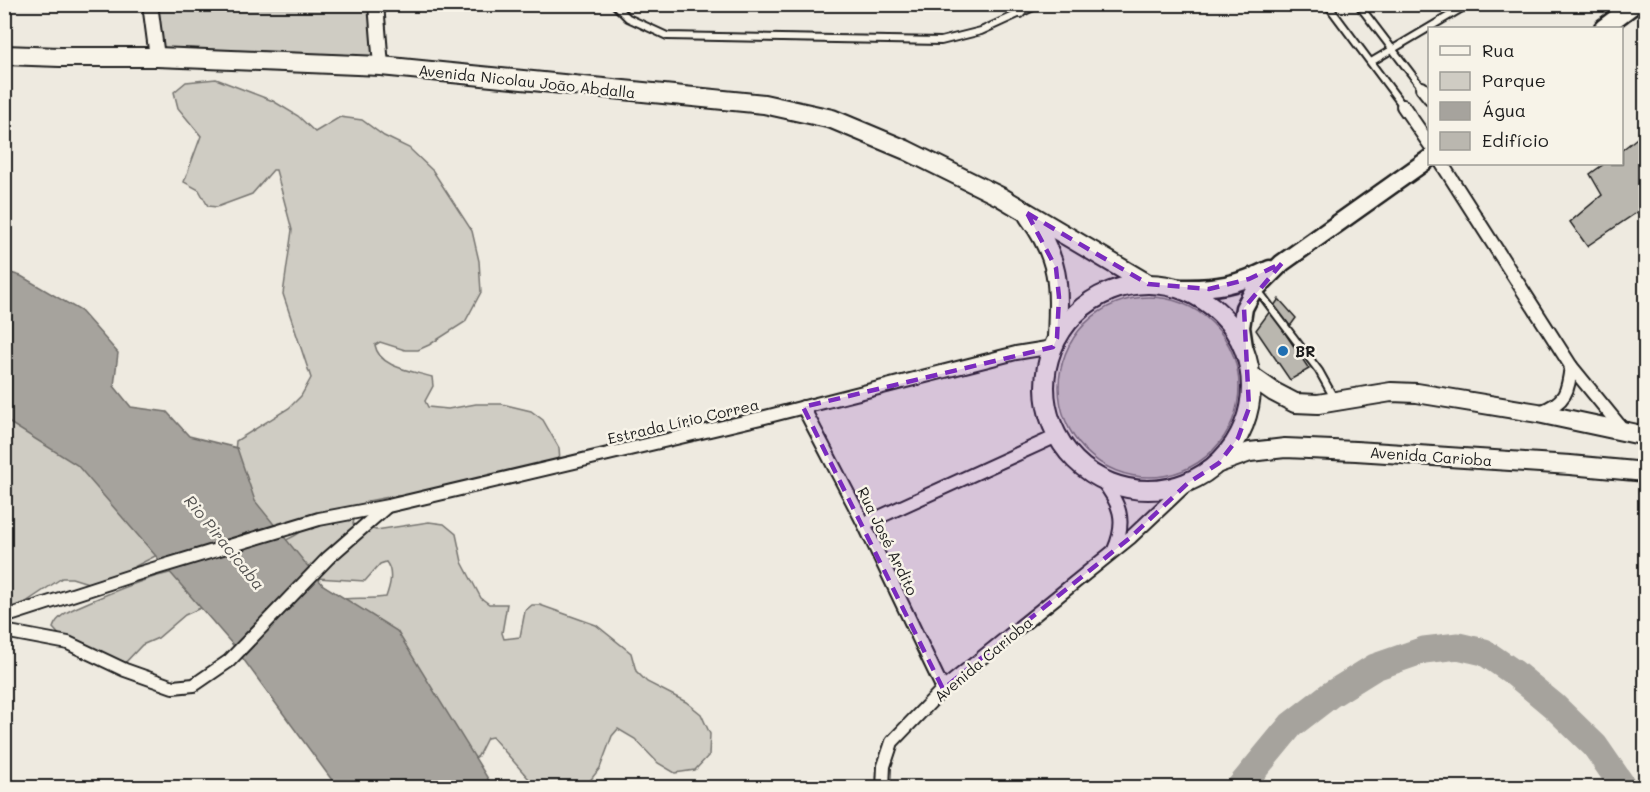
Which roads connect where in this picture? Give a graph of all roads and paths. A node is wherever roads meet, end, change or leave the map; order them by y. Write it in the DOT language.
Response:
graph roads {
  1 [pos="150,4"];
  2 [pos="376,4"];
  3 [pos="614,4"];
  4 [pos="1014,4"];
  5 [pos="1040,4"];
  6 [pos="1327,4"];
  7 [pos="1358,4"];
  8 [pos="1469,4"];
  9 [pos="1635,4"];
  10 [pos="1021,14"];
  11 [pos="1430,27"];
  12 [pos="1604,27"];
  13 [pos="1428,28"];
  14 [pos="1392,50"];
  15 [pos="4,55"];
  16 [pos="157,57"];
  17 [pos="1371,62"];
  18 [pos="381,66"];
  19 [pos="1426,93"];
  20 [pos="1403,105"];
  21 [pos="1428,142"];
  22 [pos="1428,159"];
  23 [pos="1443,165"];
  24 [pos="1027,213"];
  25 [pos="1282,263"];
  26 [pos="1148,284"];
  27 [pos="1179,288"];
  28 [pos="1256,288"];
  29 [pos="1055,343"];
  30 [pos="1245,353"];
  31 [pos="1571,366"];
  32 [pos="1251,376"];
  33 [pos="1336,401"];
  34 [pos="803,407"];
  35 [pos="1538,413"];
  36 [pos="1624,431"];
  37 [pos="1058,436"];
  38 [pos="1646,436"];
  39 [pos="1219,463"];
  40 [pos="1646,472"];
  41 [pos="1100,478"];
  42 [pos="1188,483"];
  43 [pos="388,506"];
  44 [pos="864,524"];
  45 [pos="1113,551"];
  46 [pos="4,617"];
  47 [pos="4,631"];
  48 [pos="943,689"];
  49 [pos="883,788"];
  1 -- 16 [label="street"];
  2 -- 18 [label="street"];
  3 -- 10 [label="lane"];
  4 -- 10 [label="lane"];
  5 -- 10 [label="lane"];
  6 -- 17 [label="lane"];
  7 -- 14 [label="lane"];
  8 -- 11 [label="lane"];
  9 -- 12 [label="main road"];
  13 -- 14 [label="lane"];
  14 -- 17 [label="lane"];
  14 -- 19 [label="lane"];
  15 -- 16 [label="main road, Avenida Nicolau João Abdalla"];
  16 -- 18 [label="main road, Avenida Nicolau João Abdalla"];
  17 -- 20 [label="lane"];
  18 -- 24 [label="main road, Avenida Nicolau João Abdalla"];
  20 -- 21 [label="street"];
  22 -- 25 [label="main road"];
  23 -- 31 [label="street"];
  24 -- 26 [label="main road, Avenida Nicolau João Abdalla"];
  24 -- 29 [label="main road, Avenida Nicolau João Abdalla"];
  25 -- 27 [label="main road"];
  25 -- 28 [label="main road"];
  26 -- 27 [label="main road"];
  26 -- 29 [label="main road"];
  27 -- 30 [label="main road"];
  28 -- 30 [label="main road"];
  28 -- 33 [label="lane"];
  29 -- 34 [label="street, Estrada Lírio Correa"];
  29 -- 37 [label="main road"];
  30 -- 32 [label="main road"];
  31 -- 35 [label="street"];
  31 -- 36 [label="street"];
  32 -- 33 [label="main road"];
  32 -- 39 [label="main road"];
  33 -- 35 [label="main road"];
  34 -- 43 [label="street, Estrada Lírio Correa"];
  34 -- 44 [label="street, Rua José Ardito"];
  35 -- 36 [label="main road"];
  36 -- 38 [label="main road"];
  37 -- 41 [label="main road"];
  37 -- 44 [label="street"];
  39 -- 40 [label="main road, Avenida Carioba"];
  39 -- 42 [label="main road"];
  41 -- 42 [label="main road"];
  41 -- 45 [label="street"];
  42 -- 45 [label="street, Avenida Carioba"];
  43 -- 46 [label="street, Estrada Lírio Correa"];
  43 -- 47 [label="street"];
  44 -- 48 [label="street, Rua José Ardito"];
  45 -- 48 [label="street, Avenida Carioba"];
  48 -- 49 [label="street, Avenida Carioba"];
}
